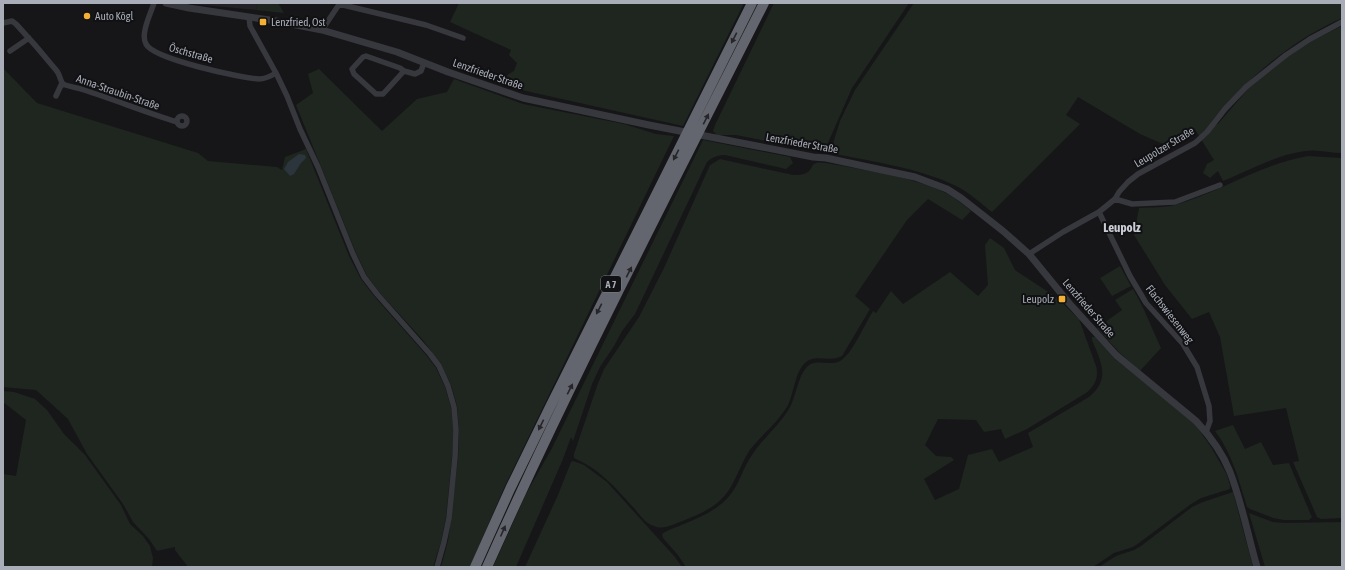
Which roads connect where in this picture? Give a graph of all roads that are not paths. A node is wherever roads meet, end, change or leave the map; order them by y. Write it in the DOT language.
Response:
graph roads {
  1 [pos="154,3"];
  2 [pos="166,3"];
  3 [pos="752,3"];
  4 [pos="764,3"];
  5 [pos="338,4"];
  6 [pos="249,17"];
  7 [pos="3,22"];
  8 [pos="1342,22"];
  9 [pos="322,30"];
  10 [pos="29,38"];
  11 [pos="463,38"];
  12 [pos="10,51"];
  13 [pos="424,63"];
  14 [pos="404,71"];
  15 [pos="276,73"];
  16 [pos="62,83"];
  17 [pos="56,96"];
  18 [pos="177,122"];
  19 [pos="1220,185"];
  20 [pos="1115,199"];
  21 [pos="1099,212"];
  22 [pos="1029,254"];
  23 [pos="1206,432"];
  24 [pos="437,567"];
  25 [pos="475,567"];
  26 [pos="487,567"];
  27 [pos="1257,567"];
  1 -- 15 [label="street, Öschstraße"];
  2 -- 6 [label="street, Lenzfrieder Straße"];
  3 -- 25 [label="highway, A 7, one-way"];
  26 -- 4 [label="highway, A 7, one-way"];
  5 -- 9 [label="street"];
  5 -- 11 [label="street"];
  6 -- 9 [label="street, Lenzfrieder Straße"];
  6 -- 15 [label="street"];
  7 -- 10 [label="street, Anna-Straubin-Straße"];
  8 -- 20 [label="street, Leupolzer Straße"];
  9 -- 13 [label="street, Lenzfrieder Straße"];
  10 -- 12 [label="street"];
  10 -- 16 [label="street, Anna-Straubin-Straße"];
  13 -- 14 [label="street"];
  13 -- 22 [label="street, Lenzfrieder Straße"];
  14 -- 14 [label="street"];
  15 -- 24 [label="street"];
  16 -- 17 [label="street"];
  16 -- 18 [label="street, Anna-Straubin-Straße"];
  19 -- 20 [label="street"];
  20 -- 21 [label="street, Leupolzer Straße"];
  21 -- 22 [label="street, Leupolzer Straße"];
  21 -- 23 [label="street, Flachswiesenweg"];
  22 -- 23 [label="street, Lenzfrieder Straße"];
  23 -- 27 [label="street, Lenzfrieder Straße"];
}
